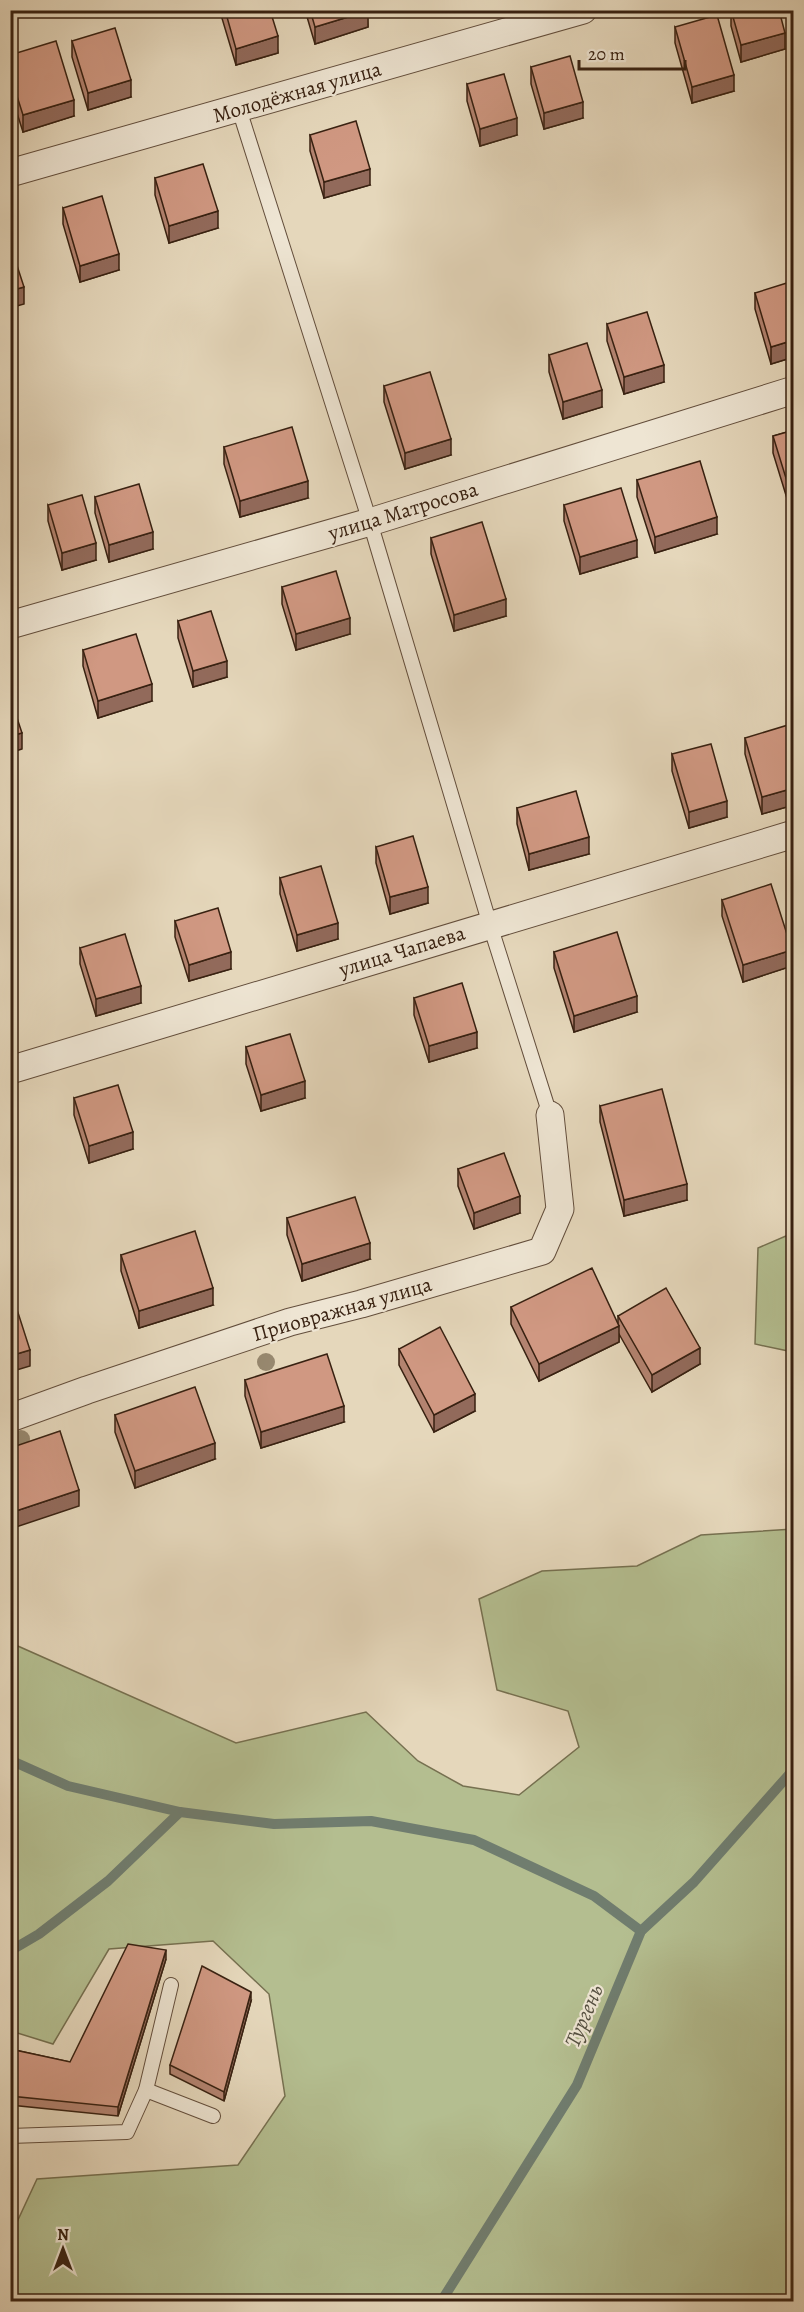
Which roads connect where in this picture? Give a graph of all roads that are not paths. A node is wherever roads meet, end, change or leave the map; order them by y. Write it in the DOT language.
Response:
graph roads {
  1 [pos="583,10"];
  2 [pos="239,109"];
  3 [pos="10,173"];
  4 [pos="794,390"];
  5 [pos="370,522"];
  6 [pos="10,625"];
  7 [pos="794,834"];
  8 [pos="490,925"];
  9 [pos="10,1070"];
  10 [pos="550,1115"];
  11 [pos="10,1418"];
  12 [pos="171,1984"];
  13 [pos="146,2090"];
  14 [pos="213,2116"];
  15 [pos="10,2136"];
  1 -- 2 [label="street, Молодёжная улица"];
  2 -- 3 [label="street, Молодёжная улица"];
  2 -- 5 [label="lane"];
  4 -- 5 [label="street, улица Матросова"];
  5 -- 6 [label="street, улица Матросова"];
  5 -- 8 [label="lane"];
  7 -- 8 [label="street, улица Чапаева"];
  8 -- 9 [label="street, улица Чапаева"];
  8 -- 10 [label="lane"];
  10 -- 11 [label="street, Приовражная улица"];
  12 -- 13 [label="lane"];
  13 -- 14 [label="lane"];
  13 -- 15 [label="lane"];
}
